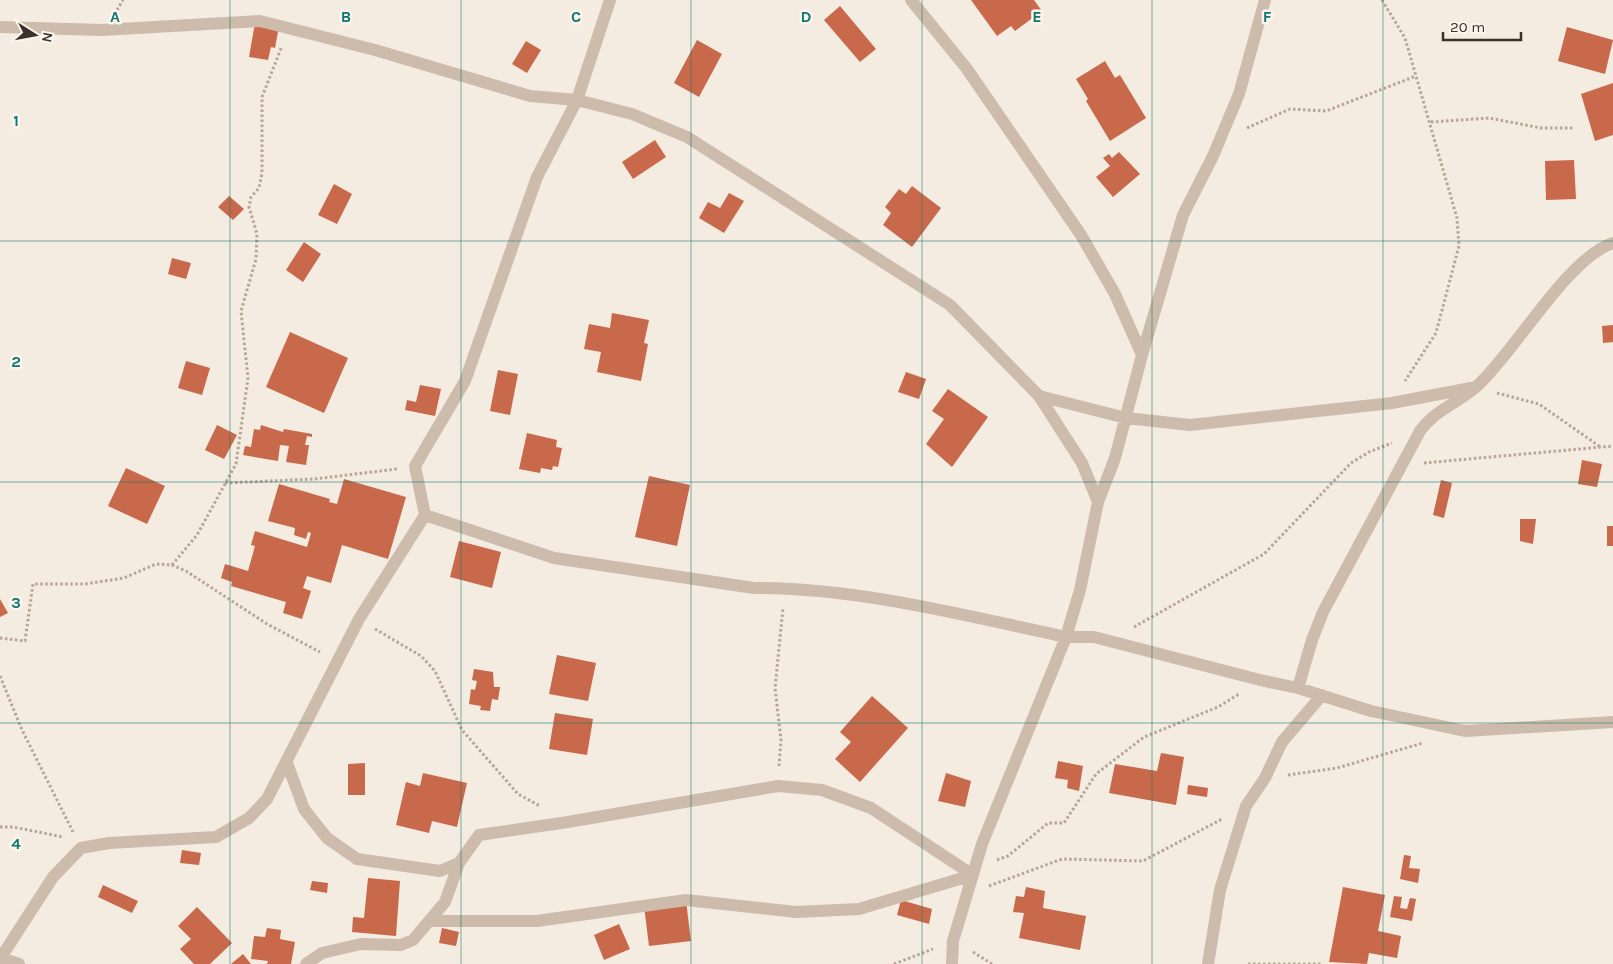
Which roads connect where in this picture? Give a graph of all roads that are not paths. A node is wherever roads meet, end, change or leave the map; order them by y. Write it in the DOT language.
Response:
graph roads {
  1 [pos="610,0"];
  2 [pos="911,0"];
  3 [pos="1265,0"];
  4 [pos="0,27"];
  5 [pos="577,100"];
  6 [pos="1613,242"];
  7 [pos="1142,355"];
  8 [pos="1474,388"];
  9 [pos="1039,396"];
  10 [pos="1126,418"];
  11 [pos="1098,502"];
  12 [pos="425,515"];
  13 [pos="1066,637"];
  14 [pos="1298,688"];
  15 [pos="1322,696"];
  16 [pos="1613,722"];
  17 [pos="287,763"];
  18 [pos="459,862"];
  19 [pos="974,871"];
  20 [pos="429,921"];
  21 [pos="1,958"];
  22 [pos="19,964"];
  23 [pos="306,964"];
  24 [pos="952,964"];
  25 [pos="1208,964"];
  1 -- 5 [label="street"];
  2 -- 7 [label="street"];
  3 -- 7 [label="street"];
  4 -- 5 [label="street"];
  5 -- 9 [label="street"];
  5 -- 12 [label="street"];
  6 -- 8 [label="street"];
  7 -- 10 [label="street"];
  8 -- 10 [label="street"];
  8 -- 14 [label="street"];
  9 -- 10 [label="street"];
  9 -- 11 [label="street"];
  10 -- 11 [label="street"];
  11 -- 13 [label="street"];
  12 -- 13 [label="street"];
  12 -- 17 [label="street"];
  13 -- 14 [label="street"];
  13 -- 19 [label="street"];
  14 -- 15 [label="street"];
  15 -- 16 [label="street"];
  15 -- 25 [label="street"];
  17 -- 18 [label="street"];
  17 -- 21 [label="street"];
  18 -- 19 [label="street"];
  18 -- 20 [label="street"];
  19 -- 20 [label="street"];
  19 -- 24 [label="street"];
  20 -- 23 [label="street"];
  21 -- 22 [label="street"];
}
